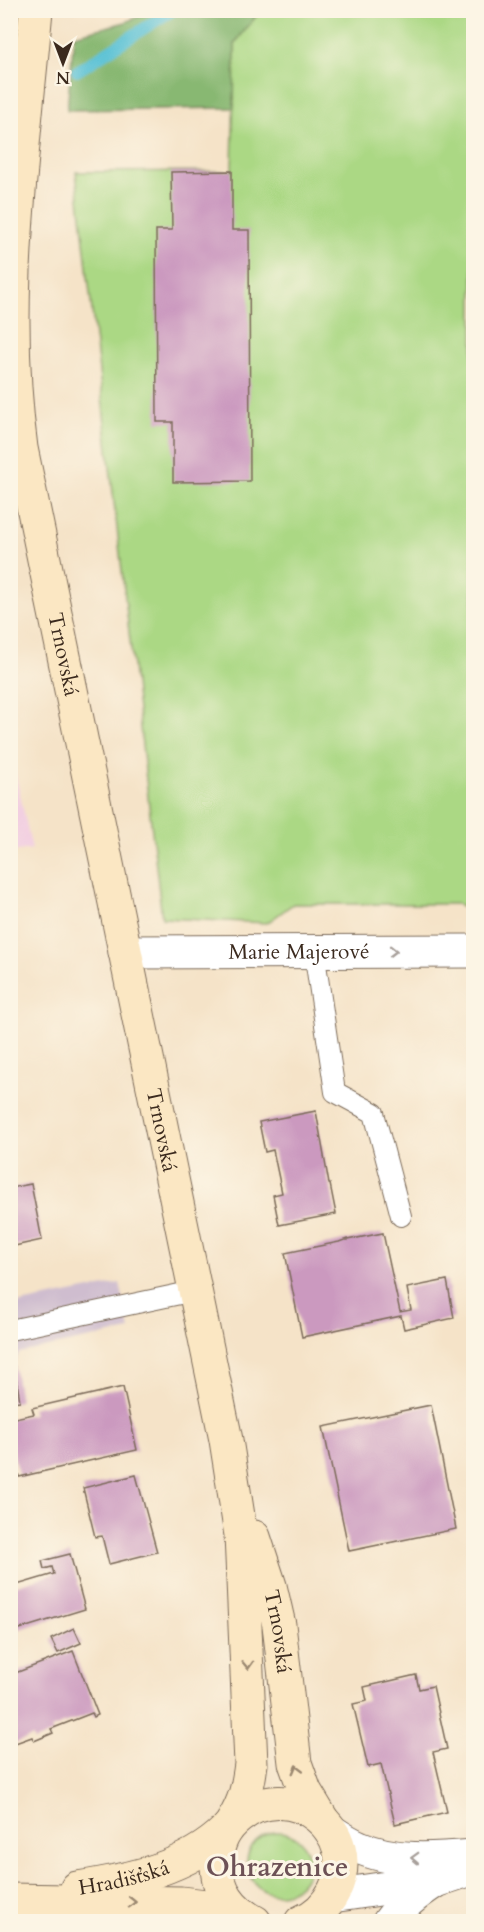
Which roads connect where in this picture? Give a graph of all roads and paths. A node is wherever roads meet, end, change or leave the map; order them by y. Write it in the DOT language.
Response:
graph roads {
  1 [pos="36,10"];
  2 [pos="12,266"];
  3 [pos="314,951"];
  4 [pos="474,951"];
  5 [pos="125,952"];
  6 [pos="402,1216"];
  7 [pos="194,1291"];
  8 [pos="10,1330"];
  9 [pos="226,1440"];
  10 [pos="230,1825"];
  11 [pos="327,1826"];
  12 [pos="474,1856"];
  13 [pos="474,1868"];
  14 [pos="435,1881"];
  15 [pos="10,1895"];
  16 [pos="10,1900"];
  17 [pos="323,1911"];
  18 [pos="251,1919"];
  19 [pos="388,1922"];
  1 -- 2 [label="street, Trnovská"];
  2 -- 5 [label="street, Trnovská"];
  3 -- 4 [label="street, Marie Majerové, one-way"];
  3 -- 5 [label="street, Marie Majerové"];
  3 -- 6 [label="lane"];
  5 -- 7 [label="street, Trnovská"];
  7 -- 8 [label="lane"];
  7 -- 9 [label="street, Trnovská"];
  9 -- 10 [label="street, Trnovská, one-way"];
  11 -- 9 [label="street, Trnovská, one-way"];
  10 -- 11 [label="street, Hradišťská"];
  10 -- 15 [label="street, Hradišťská"];
  10 -- 18 [label="street"];
  12 -- 11 [label="street, one-way"];
  11 -- 17 [label="street, Trnovská"];
  13 -- 14 [label="street"];
  14 -- 17 [label="street"];
  14 -- 19 [label="street"];
  16 -- 18 [label="street, Hradišťská, one-way"];
}
